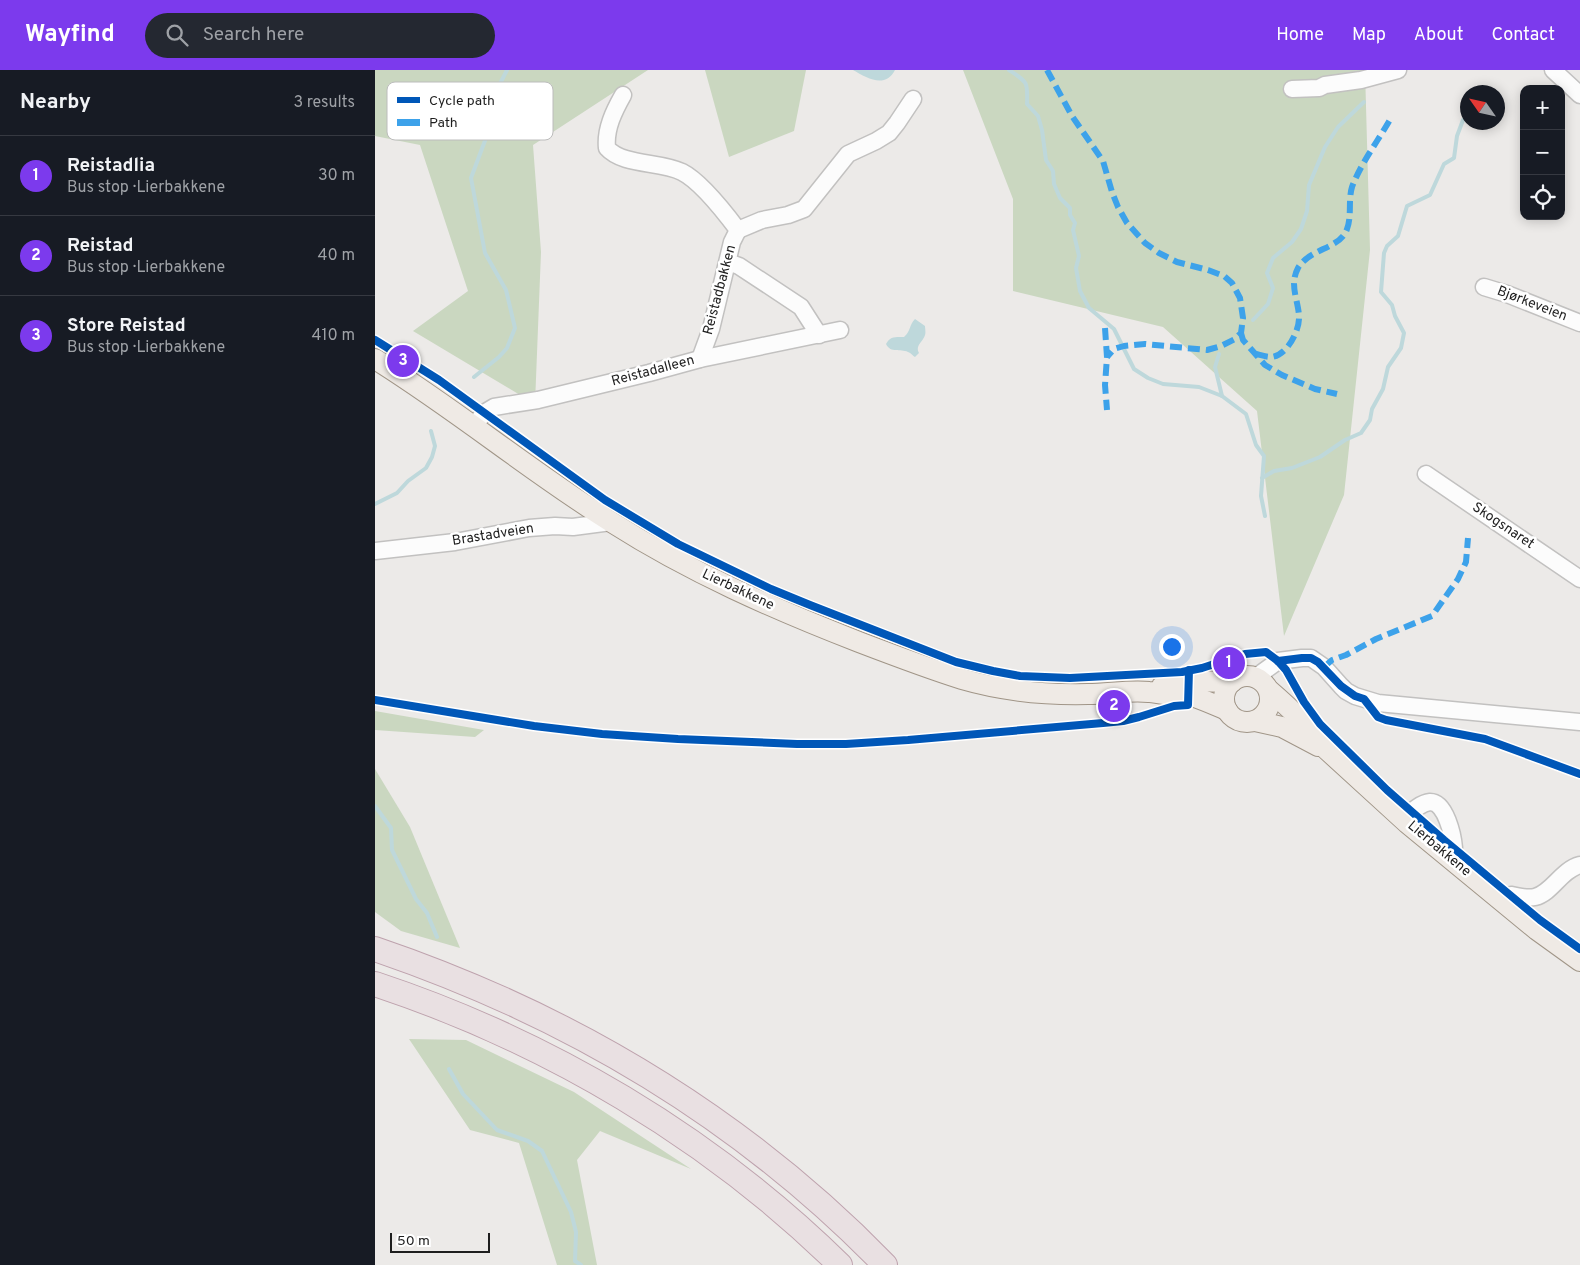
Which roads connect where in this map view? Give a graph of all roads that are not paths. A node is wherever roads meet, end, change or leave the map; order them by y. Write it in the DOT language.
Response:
graph roads {
  1 [pos="1398,70"];
  2 [pos="1553,70"];
  3 [pos="1292,89"];
  4 [pos="623,94"];
  5 [pos="1580,95"];
  6 [pos="913,99"];
  7 [pos="739,230"];
  8 [pos="728,262"];
  9 [pos="1484,287"];
  10 [pos="1580,323"];
  11 [pos="840,330"];
  12 [pos="819,335"];
  13 [pos="700,359"];
  14 [pos="375,360"];
  15 [pos="474,426"];
  16 [pos="1426,474"];
  17 [pos="611,522"];
  18 [pos="375,551"];
  19 [pos="1580,578"];
  20 [pos="1232,682"];
  21 [pos="1263,684"];
  22 [pos="1150,692"];
  23 [pos="1227,710"];
  24 [pos="1255,721"];
  25 [pos="1580,722"];
  26 [pos="1326,749"];
  27 [pos="1403,819"];
  28 [pos="1454,848"];
  29 [pos="1580,865"];
  30 [pos="1511,895"];
  31 [pos="375,949"];
  32 [pos="1580,961"];
  33 [pos="375,984"];
  34 [pos="840,1265"];
  35 [pos="885,1265"];
  1 -- 3 [label="street"];
  2 -- 5 [label="street"];
  4 -- 7 [label="street, Reistadbakken"];
  6 -- 7 [label="street"];
  7 -- 8 [label="street, Reistadbakken"];
  8 -- 12 [label="street"];
  8 -- 13 [label="street, Reistadbakken"];
  9 -- 10 [label="street, Bjørkeveien"];
  11 -- 12 [label="street, Reistadalleen"];
  12 -- 13 [label="street, Reistadalleen"];
  13 -- 15 [label="street, Reistadalleen"];
  14 -- 15 [label="main road, Lierbakkene"];
  15 -- 17 [label="main road, Lierbakkene"];
  16 -- 19 [label="street, Skogsnaret"];
  17 -- 18 [label="street, Brastadveien"];
  17 -- 22 [label="main road, Lierbakkene"];
  20 -- 21 [label="main road"];
  20 -- 22 [label="main road, Lierbakkene"];
  20 -- 23 [label="main road"];
  21 -- 24 [label="main road"];
  21 -- 25 [label="street"];
  21 -- 26 [label="main road, Lierbakkene"];
  22 -- 23 [label="main road, Lierbakkene"];
  23 -- 24 [label="main road"];
  24 -- 26 [label="main road, Lierbakkene"];
  26 -- 27 [label="main road, Lierbakkene"];
  27 -- 28 [label="street"];
  27 -- 32 [label="main road, Lierbakkene"];
  29 -- 30 [label="street"];
  31 -- 35 [label="highway"];
  33 -- 34 [label="highway"];
}
